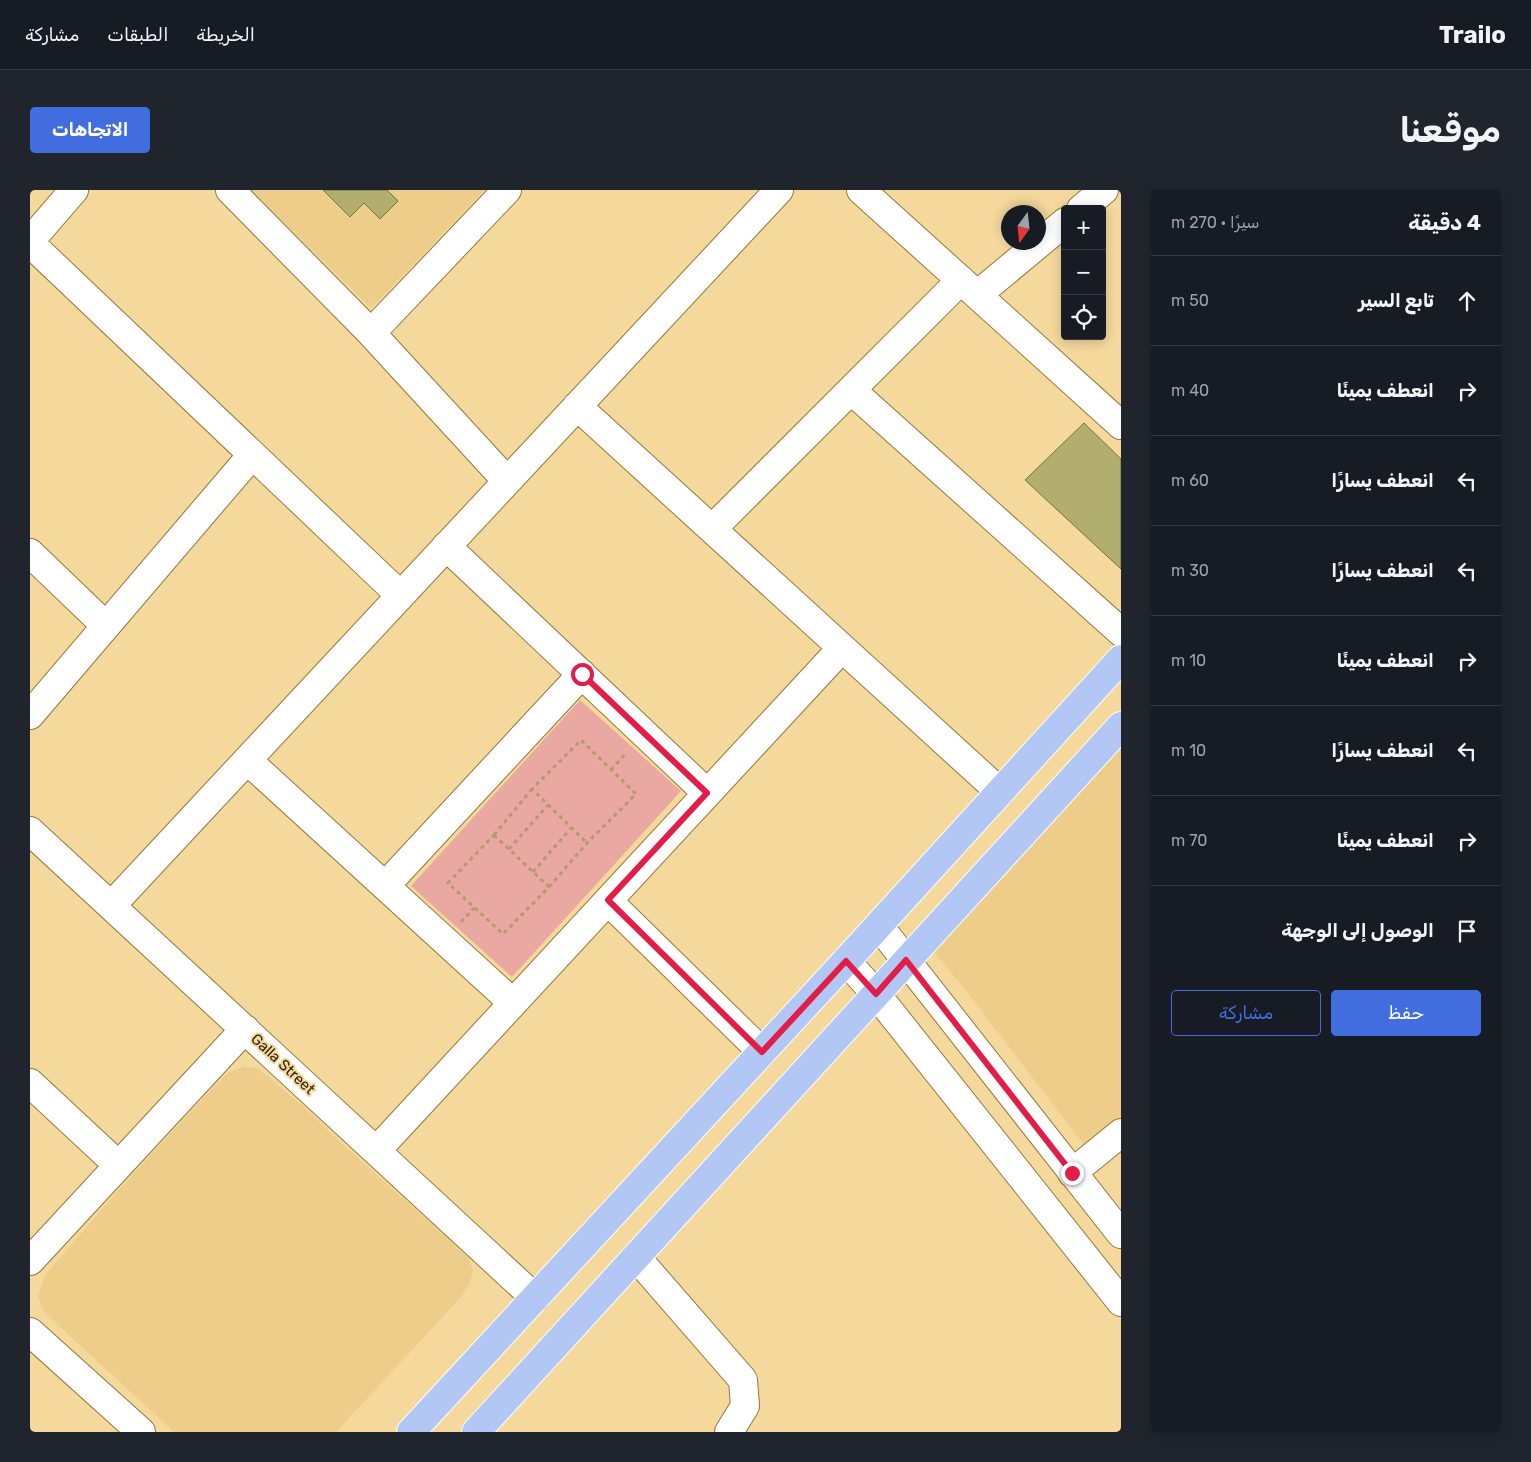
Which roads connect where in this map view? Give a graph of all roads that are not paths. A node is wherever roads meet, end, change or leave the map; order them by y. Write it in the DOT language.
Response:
graph roads {
  1 [pos="74,190"];
  2 [pos="230,190"];
  3 [pos="507,190"];
  4 [pos="778,190"];
  5 [pos="862,190"];
  6 [pos="1104,190"];
  7 [pos="1086,205"];
  8 [pos="1061,225"];
  9 [pos="30,242"];
  10 [pos="969,288"];
  11 [pos="371,333"];
  12 [pos="851,390"];
  13 [pos="577,406"];
  14 [pos="1121,425"];
  15 [pos="252,455"];
  16 [pos="507,481"];
  17 [pos="712,529"];
  18 [pos="446,546"];
  19 [pos="30,553"];
  20 [pos="400,595"];
  21 [pos="106,626"];
  22 [pos="1121,632"];
  23 [pos="842,648"];
  24 [pos="1121,659"];
  25 [pos="582,674"];
  26 [pos="30,715"];
  27 [pos="1121,726"];
  28 [pos="247,760"];
  29 [pos="1000,792"];
  30 [pos="707,793"];
  31 [pos="30,831"];
  32 [pos="385,886"];
  33 [pos="608,900"];
  34 [pos="111,906"];
  35 [pos="878,926"];
  36 [pos="906,960"];
  37 [pos="846,961"];
  38 [pos="876,994"];
  39 [pos="513,1003"];
  40 [pos="245,1029"];
  41 [pos="762,1052"];
  42 [pos="30,1083"];
  43 [pos="1121,1134"];
  44 [pos="376,1151"];
  45 [pos="118,1166"];
  46 [pos="1072,1173"];
  47 [pos="1121,1234"];
  48 [pos="636,1257"];
  49 [pos="30,1261"];
  50 [pos="535,1298"];
  51 [pos="1121,1302"];
  52 [pos="30,1332"];
  53 [pos="141,1432"];
  54 [pos="412,1432"];
  55 [pos="476,1432"];
  56 [pos="729,1432"];
  1 -- 9 [label="street"];
  2 -- 11 [label="street"];
  3 -- 11 [label="street"];
  4 -- 13 [label="street"];
  5 -- 10 [label="street"];
  6 -- 7 [label="street"];
  8 -- 10 [label="street"];
  9 -- 15 [label="street"];
  10 -- 12 [label="street"];
  10 -- 14 [label="street"];
  11 -- 16 [label="street"];
  12 -- 17 [label="street"];
  12 -- 22 [label="street"];
  13 -- 16 [label="street"];
  13 -- 17 [label="street"];
  15 -- 20 [label="street"];
  15 -- 21 [label="street"];
  16 -- 18 [label="street"];
  17 -- 23 [label="street"];
  18 -- 20 [label="street"];
  18 -- 25 [label="street"];
  19 -- 21 [label="street"];
  20 -- 28 [label="street"];
  21 -- 26 [label="street"];
  23 -- 29 [label="street"];
  23 -- 30 [label="street"];
  24 -- 29 [label="main road"];
  25 -- 30 [label="street"];
  25 -- 32 [label="street"];
  27 -- 36 [label="main road"];
  28 -- 32 [label="street"];
  28 -- 34 [label="street"];
  29 -- 35 [label="main road"];
  30 -- 33 [label="street"];
  31 -- 34 [label="street, Galla Street"];
  32 -- 39 [label="street"];
  33 -- 39 [label="street"];
  33 -- 41 [label="street"];
  34 -- 40 [label="street, Galla Street"];
  35 -- 36 [label="street"];
  35 -- 37 [label="main road"];
  36 -- 38 [label="main road"];
  36 -- 46 [label="street"];
  37 -- 38 [label="street"];
  37 -- 41 [label="main road"];
  38 -- 48 [label="main road"];
  38 -- 51 [label="street"];
  39 -- 44 [label="street"];
  40 -- 44 [label="street, Galla Street"];
  40 -- 45 [label="street"];
  41 -- 50 [label="main road"];
  42 -- 45 [label="street"];
  43 -- 46 [label="street"];
  44 -- 50 [label="street, Galla Street"];
  45 -- 49 [label="street"];
  46 -- 47 [label="street"];
  48 -- 55 [label="main road"];
  48 -- 56 [label="street"];
  50 -- 54 [label="main road"];
  52 -- 53 [label="street"];
}
